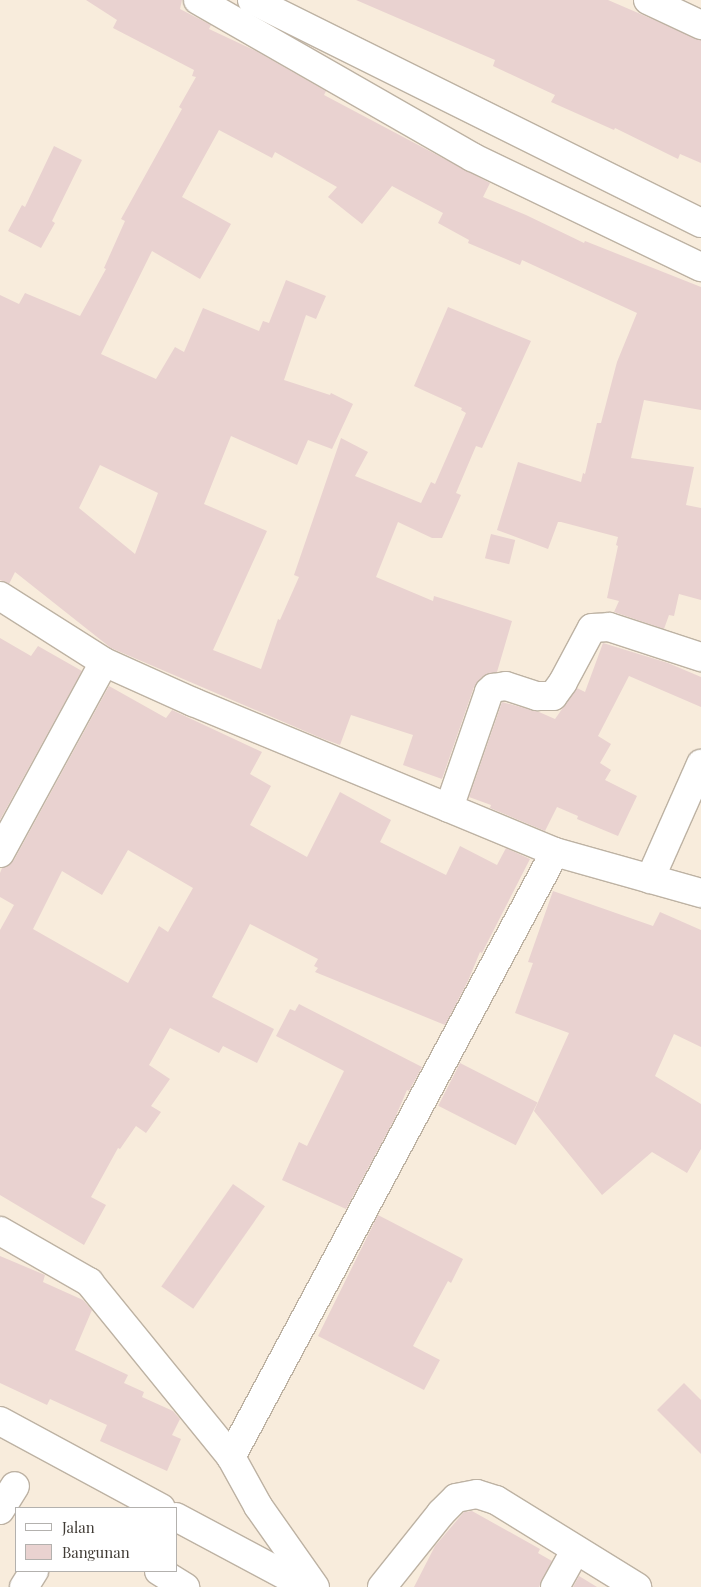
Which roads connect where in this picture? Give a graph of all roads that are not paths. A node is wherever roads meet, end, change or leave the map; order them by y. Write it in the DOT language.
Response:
graph roads {
  1 [pos="252,0"];
  2 [pos="648,0"];
  3 [pos="210,4"];
  4 [pos="701,25"];
  5 [pos="701,223"];
  6 [pos="701,267"];
  7 [pos="0,596"];
  8 [pos="701,657"];
  9 [pos="104,662"];
  10 [pos="701,764"];
  11 [pos="449,808"];
  12 [pos="555,852"];
  13 [pos="0,853"];
  14 [pos="650,879"];
  15 [pos="701,893"];
  16 [pos="0,1231"];
  17 [pos="0,1421"];
  18 [pos="231,1457"];
  19 [pos="15,1486"];
  20 [pos="159,1507"];
  21 [pos="0,1510"];
  22 [pos="178,1517"];
  23 [pos="575,1551"];
  24 [pos="33,1572"];
  25 [pos="161,1572"];
  26 [pos="24,1587"];
  27 [pos="185,1587"];
  28 [pos="307,1587"];
  29 [pos="315,1587"];
  30 [pos="382,1587"];
  31 [pos="555,1587"];
  32 [pos="637,1587"];
  1 -- 5 [label="street"];
  2 -- 4 [label="street"];
  3 -- 6 [label="street"];
  7 -- 9 [label="street"];
  8 -- 11 [label="street"];
  9 -- 11 [label="street"];
  9 -- 13 [label="street"];
  10 -- 14 [label="street"];
  11 -- 12 [label="street"];
  12 -- 14 [label="street"];
  12 -- 18 [label="street"];
  14 -- 15 [label="street"];
  16 -- 18 [label="street"];
  17 -- 20 [label="street"];
  18 -- 29 [label="street"];
  19 -- 21 [label="street"];
  22 -- 28 [label="street"];
  23 -- 30 [label="street"];
  23 -- 31 [label="street"];
  23 -- 32 [label="street"];
  24 -- 26 [label="street"];
  25 -- 27 [label="street"];
}
